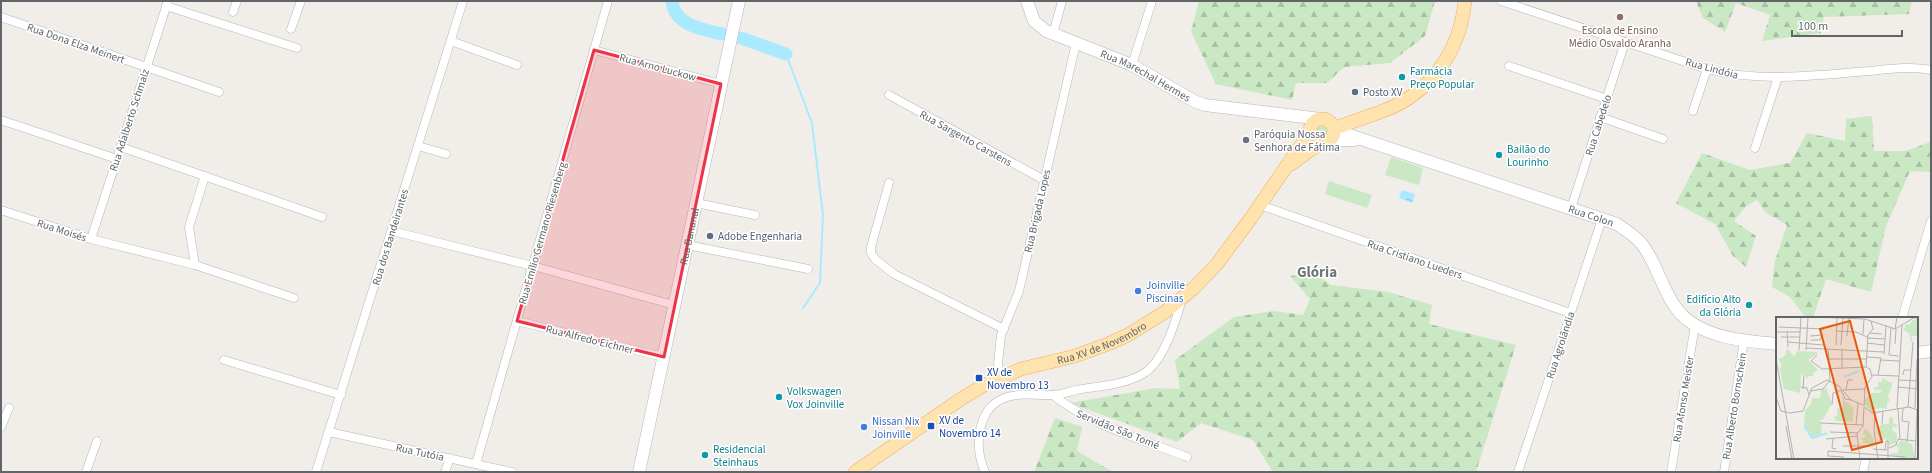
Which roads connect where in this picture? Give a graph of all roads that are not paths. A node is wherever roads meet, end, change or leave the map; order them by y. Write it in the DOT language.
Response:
graph roads {
  1 [pos="237,1"];
  2 [pos="300,1"];
  3 [pos="463,1"];
  4 [pos="608,1"];
  5 [pos="739,1"];
  6 [pos="1027,1"];
  7 [pos="1062,1"];
  8 [pos="1152,1"];
  9 [pos="1465,1"];
  10 [pos="1501,1"];
  11 [pos="167,3"];
  12 [pos="233,12"];
  13 [pos="1,17"];
  14 [pos="291,29"];
  15 [pos="1053,34"];
  16 [pos="450,41"];
  17 [pos="1625,42"];
  18 [pos="1076,43"];
  19 [pos="297,48"];
  20 [pos="594,50"];
  21 [pos="517,65"];
  22 [pos="1132,65"];
  23 [pos="1509,66"];
  24 [pos="147,67"];
  25 [pos="1707,69"];
  26 [pos="1931,70"];
  27 [pos="1778,77"];
  28 [pos="721,84"];
  29 [pos="220,92"];
  30 [pos="888,95"];
  31 [pos="1607,99"];
  32 [pos="1692,111"];
  33 [pos="1285,114"];
  34 [pos="1363,117"];
  35 [pos="1600,117"];
  36 [pos="1323,119"];
  37 [pos="1,120"];
  38 [pos="1310,130"];
  39 [pos="1331,135"];
  40 [pos="1663,139"];
  41 [pos="418,146"];
  42 [pos="121,147"];
  43 [pos="1755,148"];
  44 [pos="446,154"];
  45 [pos="117,159"];
  46 [pos="1284,170"];
  47 [pos="205,176"];
  48 [pos="1044,180"];
  49 [pos="889,183"];
  50 [pos="696,203"];
  51 [pos="1260,205"];
  52 [pos="1571,208"];
  53 [pos="1,210"];
  54 [pos="755,215"];
  55 [pos="322,217"];
  56 [pos="1602,219"];
  57 [pos="1931,221"];
  58 [pos="392,231"];
  59 [pos="91,240"];
  60 [pos="687,245"];
  61 [pos="195,265"];
  62 [pos="533,266"];
  63 [pos="808,269"];
  64 [pos="294,298"];
  65 [pos="1182,298"];
  66 [pos="674,305"];
  67 [pos="1570,314"];
  68 [pos="1902,317"];
  69 [pos="517,321"];
  70 [pos="1695,325"];
  71 [pos="1004,329"];
  72 [pos="1744,340"];
  73 [pos="1776,344"];
  74 [pos="1931,350"];
  75 [pos="1918,353"];
  76 [pos="664,357"];
  77 [pos="224,360"];
  78 [pos="1000,377"];
  79 [pos="340,395"];
  80 [pos="1053,395"];
  81 [pos="9,408"];
  82 [pos="1,427"];
  83 [pos="329,432"];
  84 [pos="96,441"];
  85 [pos="1187,457"];
  86 [pos="450,458"];
  87 [pos="1866,459"];
  88 [pos="476,464"];
  89 [pos="88,471"];
  90 [pos="316,472"];
  91 [pos="446,472"];
  92 [pos="512,472"];
  93 [pos="639,472"];
  94 [pos="856,472"];
  95 [pos="985,472"];
  96 [pos="1518,472"];
  97 [pos="1672,472"];
  98 [pos="1724,472"];
  99 [pos="1863,472"];
  1 -- 12 [label="street"];
  2 -- 14 [label="street"];
  3 -- 16 [label="street, Rua dos Bandeirantes"];
  4 -- 20 [label="street, Rua Emílio Germano Riesenberg"];
  5 -- 28 [label="street, Rua Bananal"];
  6 -- 15 [label="street, Rua Marechal Hermes"];
  7 -- 15 [label="street"];
  8 -- 22 [label="street"];
  9 -- 34 [label="main road, Rua XV de Novembro"];
  10 -- 17 [label="street, Rua Lindóia"];
  11 -- 19 [label="street"];
  11 -- 24 [label="street, Rua Adalberto Schmalz"];
  13 -- 24 [label="street, Rua Dona Elza Meinert"];
  15 -- 18 [label="street, Rua Marechal Hermes"];
  16 -- 21 [label="street"];
  16 -- 41 [label="street, Rua dos Bandeirantes"];
  17 -- 25 [label="street, Rua Lindóia"];
  17 -- 31 [label="street, Rua Cabedelo"];
  18 -- 22 [label="street, Rua Marechal Hermes"];
  18 -- 48 [label="street, Rua Brigada Lopes"];
  20 -- 28 [label="street, Rua Arno Luckow"];
  20 -- 62 [label="street, Rua Emílio Germano Riesenberg"];
  22 -- 33 [label="street, Rua Marechal Hermes"];
  23 -- 31 [label="street"];
  24 -- 29 [label="street, Rua Dona Elza Meinert"];
  24 -- 42 [label="street, Rua Adalberto Schmalz"];
  25 -- 27 [label="street, Rua Lindóia"];
  25 -- 32 [label="street"];
  26 -- 27 [label="street, Rua Lindóia"];
  27 -- 43 [label="street"];
  28 -- 50 [label="street, Rua Bananal"];
  30 -- 48 [label="street, Rua Sargento Carstens"];
  31 -- 35 [label="street, Rua Cabedelo"];
  33 -- 36 [label="street, Rua Marechal Hermes"];
  33 -- 38 [label="street, Rua Marechal Hermes"];
  34 -- 36 [label="main road, Rua XV de Novembro"];
  34 -- 39 [label="main road, Rua XV de Novembro"];
  35 -- 40 [label="street"];
  35 -- 52 [label="street, Rua Cabedelo"];
  36 -- 38 [label="main road"];
  36 -- 39 [label="main road"];
  37 -- 45 [label="street"];
  38 -- 39 [label="main road"];
  38 -- 46 [label="main road, Rua XV de Novembro"];
  39 -- 46 [label="main road, Rua XV de Novembro"];
  39 -- 52 [label="street, Rua Colon"];
  41 -- 44 [label="street"];
  41 -- 58 [label="street, Rua dos Bandeirantes"];
  42 -- 45 [label="street, Rua Adalberto Schmalz"];
  42 -- 47 [label="street"];
  45 -- 59 [label="street, Rua Adalberto Schmalz"];
  46 -- 51 [label="main road, Rua XV de Novembro"];
  47 -- 55 [label="street"];
  47 -- 61 [label="street"];
  48 -- 71 [label="street, Rua Brigada Lopes"];
  49 -- 71 [label="street"];
  50 -- 54 [label="street"];
  50 -- 60 [label="street, Rua Bananal"];
  51 -- 65 [label="main road, Rua XV de Novembro"];
  51 -- 67 [label="street, Rua Cristiano Lueders"];
  52 -- 56 [label="street, Rua Colon"];
  53 -- 59 [label="street, Rua Moisés"];
  56 -- 67 [label="street, Rua Agrolândia"];
  56 -- 70 [label="street, Rua Colon"];
  57 -- 68 [label="street"];
  58 -- 62 [label="street"];
  58 -- 79 [label="street, Rua dos Bandeirantes"];
  59 -- 61 [label="street, Rua Moisés"];
  60 -- 63 [label="street"];
  60 -- 66 [label="street, Rua Bananal"];
  61 -- 64 [label="street, Rua Moisés"];
  62 -- 66 [label="street"];
  62 -- 69 [label="street, Rua Emílio Germano Riesenberg"];
  65 -- 78 [label="main road, Rua XV de Novembro"];
  65 -- 80 [label="street"];
  66 -- 76 [label="street, Rua Bananal"];
  67 -- 96 [label="street, Rua Agrolândia"];
  69 -- 76 [label="street, Rua Alfredo Eichner"];
  69 -- 88 [label="street, Rua Emílio Germano Riesenberg"];
  70 -- 72 [label="street, Rua Colon"];
  70 -- 97 [label="street, Rua Afonso Meister"];
  71 -- 78 [label="street, Rua Brigada Lopes"];
  72 -- 73 [label="street, Rua Colon"];
  72 -- 98 [label="street, Rua Alberto Bornschein"];
  74 -- 75 [label="street"];
  76 -- 93 [label="street, Rua Bananal"];
  77 -- 79 [label="street"];
  78 -- 94 [label="main road, Rua XV de Novembro"];
  79 -- 83 [label="street, Rua dos Bandeirantes"];
  80 -- 85 [label="street, Servidão São Tomé"];
  80 -- 95 [label="street"];
  81 -- 82 [label="street"];
  83 -- 86 [label="street, Rua Tutóia"];
  83 -- 90 [label="street, Rua dos Bandeirantes"];
  84 -- 89 [label="street"];
  86 -- 88 [label="street, Rua Tutóia"];
  86 -- 91 [label="street"];
  87 -- 99 [label="street"];
  88 -- 92 [label="street, Rua Tutóia"];
}
